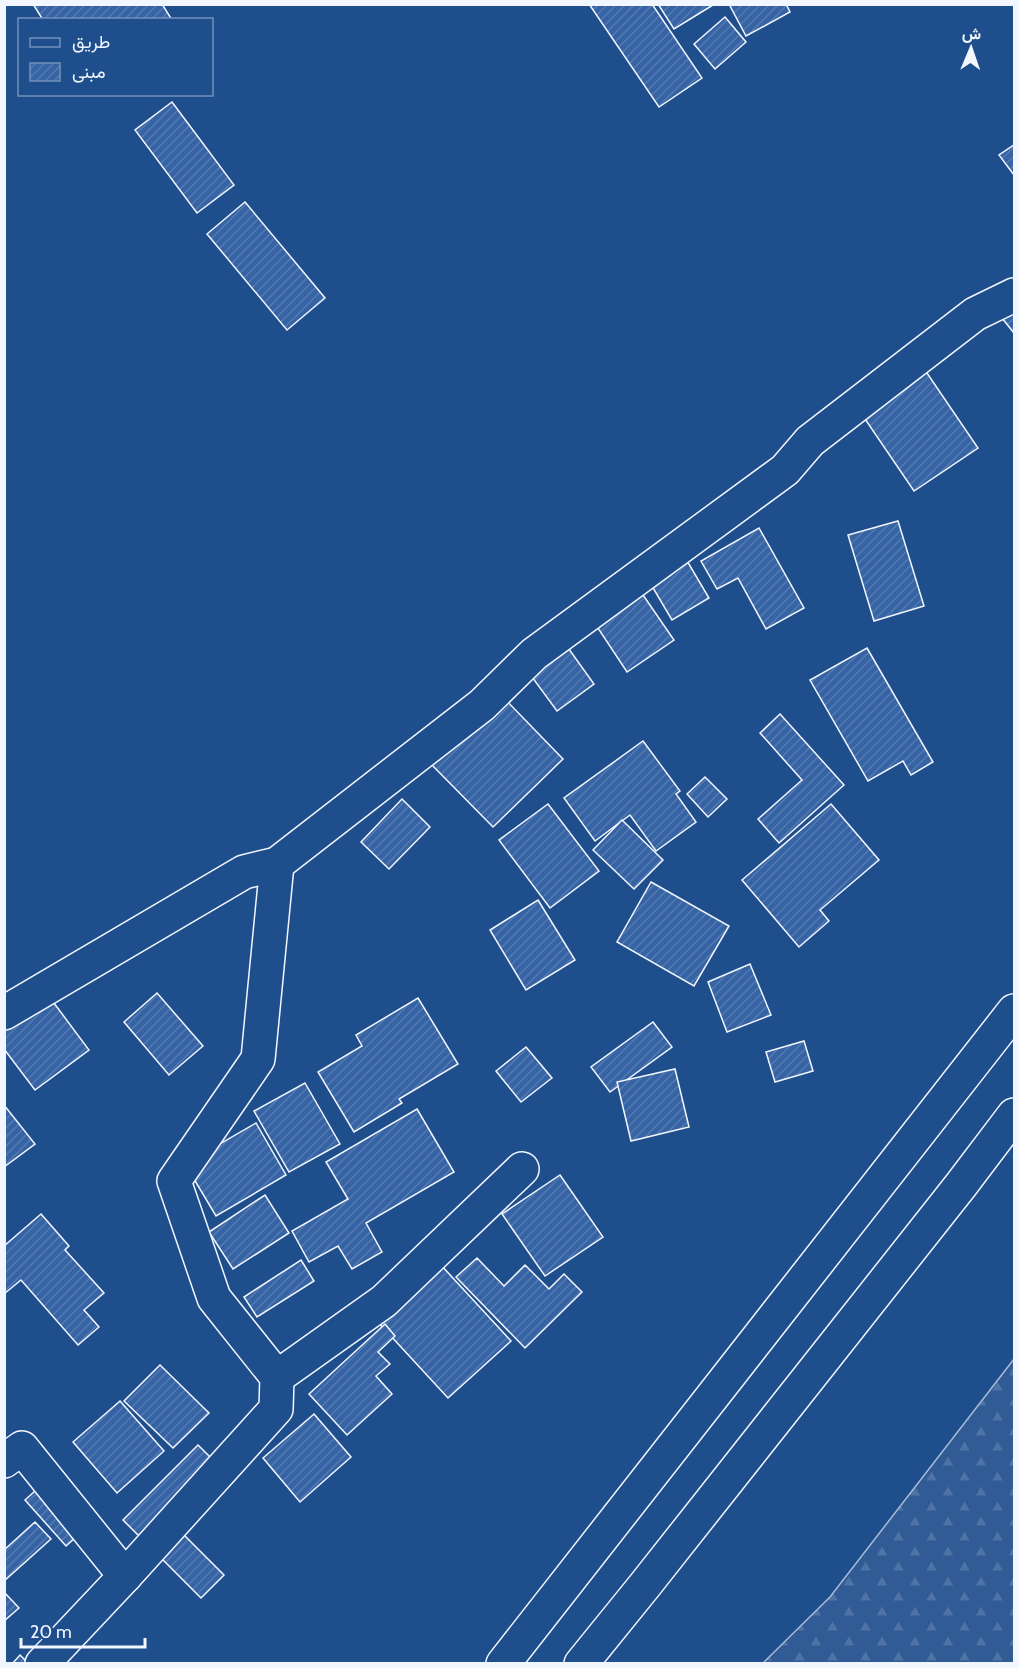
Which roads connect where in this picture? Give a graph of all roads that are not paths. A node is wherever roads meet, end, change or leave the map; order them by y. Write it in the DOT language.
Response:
graph roads {
  1 [pos="1014,295"];
  2 [pos="277,864"];
  3 [pos="1014,1011"];
  4 [pos="4,1013"];
  5 [pos="1014,1115"];
  6 [pos="522,1169"];
  7 [pos="277,1377"];
  8 [pos="4,1461"];
  9 [pos="125,1576"];
  10 [pos="42,1664"];
  11 [pos="503,1664"];
  12 [pos="581,1664"];
  1 -- 2 [label="main road"];
  2 -- 4 [label="main road"];
  2 -- 7 [label="main road"];
  3 -- 11 [label="main road"];
  5 -- 12 [label="main road"];
  6 -- 7 [label="main road"];
  7 -- 9 [label="main road"];
  8 -- 9 [label="main road"];
  9 -- 10 [label="main road"];
}
